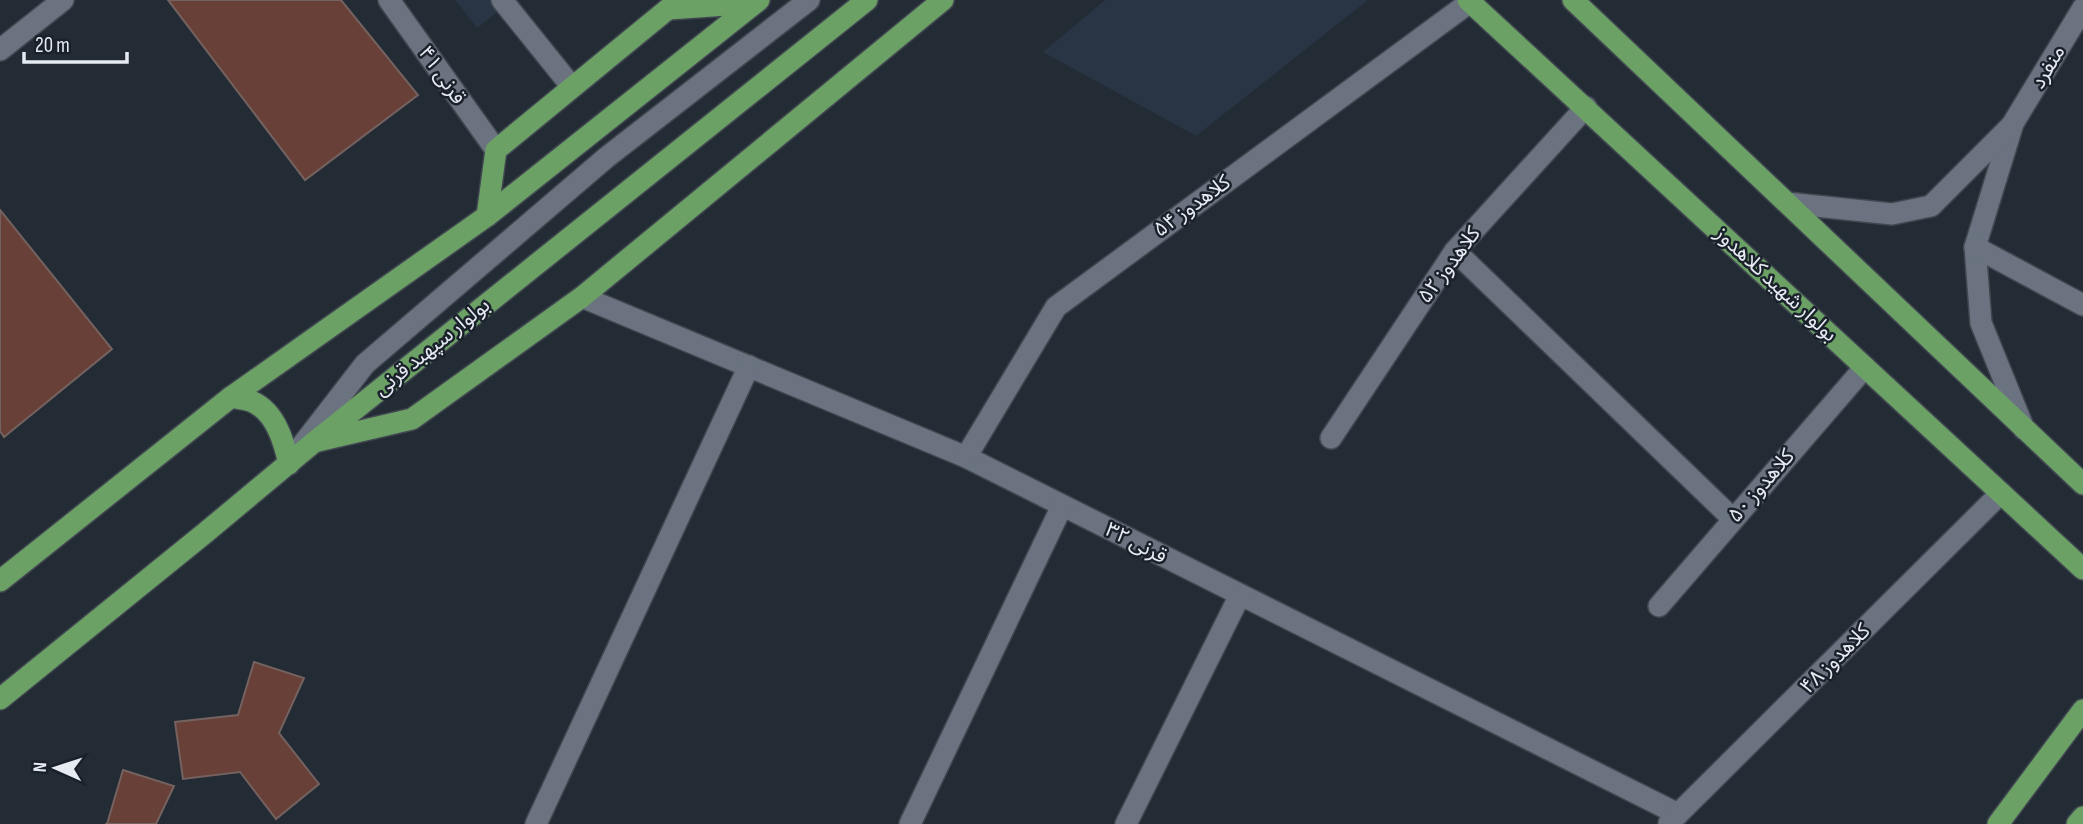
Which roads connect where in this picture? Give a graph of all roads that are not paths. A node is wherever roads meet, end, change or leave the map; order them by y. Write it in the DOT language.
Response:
graph roads {
  1 [pos="63,0"];
  2 [pos="389,0"];
  3 [pos="502,0"];
  4 [pos="809,0"];
  5 [pos="867,0"];
  6 [pos="943,0"];
  7 [pos="1573,0"];
  8 [pos="1469,1"];
  9 [pos="757,2"];
  10 [pos="674,4"];
  11 [pos="2083,8"];
  12 [pos="0,50"];
  13 [pos="572,87"];
  14 [pos="1586,107"];
  15 [pos="2012,125"];
  16 [pos="496,150"];
  17 [pos="1787,203"];
  18 [pos="487,216"];
  19 [pos="1975,247"];
  20 [pos="1455,250"];
  21 [pos="582,297"];
  22 [pos="2083,305"];
  23 [pos="749,366"];
  24 [pos="1865,367"];
  25 [pos="231,397"];
  26 [pos="2024,429"];
  27 [pos="1331,438"];
  28 [pos="313,443"];
  29 [pos="966,457"];
  30 [pos="289,464"];
  31 [pos="2083,485"];
  32 [pos="2001,494"];
  33 [pos="1062,506"];
  34 [pos="1733,519"];
  35 [pos="2083,569"];
  36 [pos="0,580"];
  37 [pos="1240,596"];
  38 [pos="1659,606"];
  39 [pos="0,699"];
  40 [pos="2083,710"];
  41 [pos="2083,817"];
  42 [pos="1673,819"];
  43 [pos="536,824"];
  44 [pos="910,824"];
  45 [pos="1126,824"];
  46 [pos="1998,824"];
  47 [pos="2077,824"];
  1 -- 12 [label="street"];
  2 -- 16 [label="street, قرنی ۴۱"];
  3 -- 13 [label="street"];
  4 -- 30 [label="street"];
  5 -- 28 [label="main road, بولوار سپهبد قرنی"];
  6 -- 21 [label="main road"];
  7 -- 17 [label="main road"];
  8 -- 14 [label="main road, بولوار شهید کلاهدوز"];
  8 -- 29 [label="street, کلاهدوز ۵۴"];
  9 -- 10 [label="main road"];
  9 -- 18 [label="main road"];
  10 -- 13 [label="main road"];
  11 -- 15 [label="street, منفرد"];
  13 -- 16 [label="main road"];
  14 -- 20 [label="street, کلاهدوز ۵۲"];
  14 -- 24 [label="main road, بولوار شهید کلاهدوز"];
  15 -- 17 [label="street"];
  15 -- 19 [label="street"];
  16 -- 18 [label="main road"];
  17 -- 26 [label="main road"];
  18 -- 25 [label="main road"];
  19 -- 22 [label="street"];
  19 -- 26 [label="street"];
  20 -- 27 [label="street, کلاهدوز ۵۲"];
  20 -- 34 [label="street"];
  21 -- 23 [label="street, قرنی ۳۲"];
  21 -- 28 [label="main road"];
  23 -- 29 [label="street, قرنی ۳۲"];
  23 -- 43 [label="street"];
  24 -- 32 [label="main road, بولوار شهید کلاهدوز"];
  24 -- 34 [label="street, کلاهدوز ۵۰"];
  25 -- 30 [label="main road"];
  25 -- 36 [label="main road"];
  26 -- 31 [label="main road"];
  28 -- 30 [label="main road, بولوار سپهبد قرنی"];
  29 -- 33 [label="street, قرنی ۳۲"];
  30 -- 39 [label="main road, بولوار سپهبد قرنی"];
  32 -- 35 [label="main road, بولوار شهید کلاهدوز"];
  32 -- 42 [label="street, کلاهدوز ۴۸"];
  33 -- 37 [label="street, قرنی ۳۲"];
  33 -- 44 [label="street"];
  34 -- 38 [label="street, کلاهدوز ۵۰"];
  37 -- 42 [label="street, قرنی ۳۲"];
  37 -- 45 [label="street"];
  40 -- 46 [label="main road"];
  41 -- 47 [label="main road"];
}
